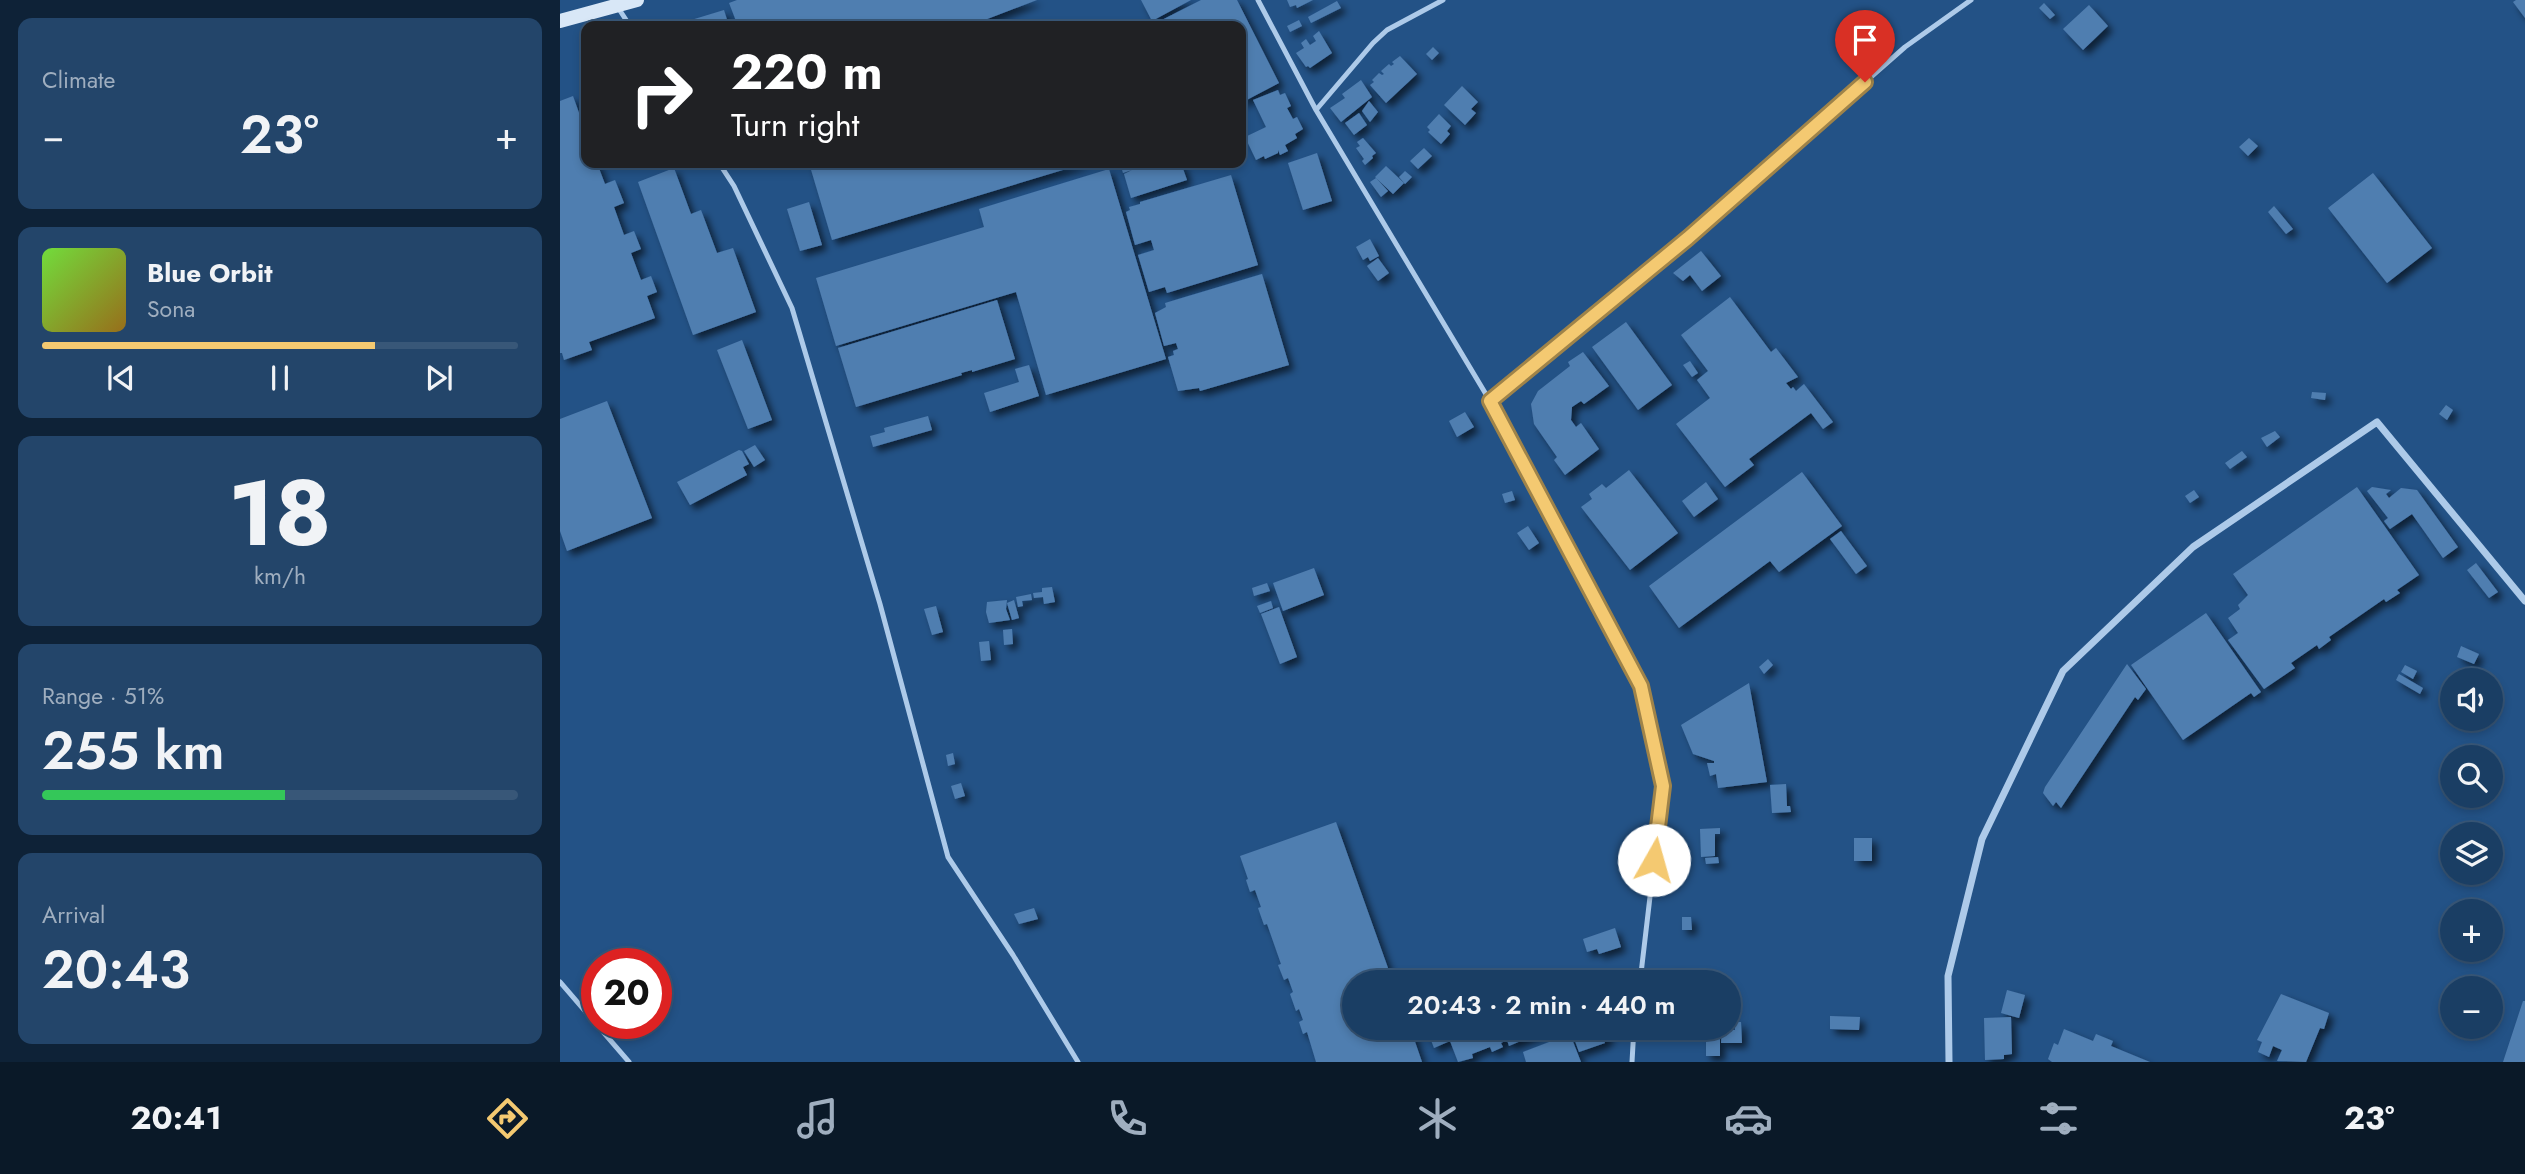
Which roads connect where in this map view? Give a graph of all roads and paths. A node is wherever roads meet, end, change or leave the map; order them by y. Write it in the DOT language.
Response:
graph roads {
  1 [pos="637,0"];
  2 [pos="1258,0"];
  3 [pos="1443,0"];
  4 [pos="1971,0"];
  5 [pos="615,3"];
  6 [pos="560,21"];
  7 [pos="627,21"];
  8 [pos="1316,110"];
  9 [pos="722,168"];
  10 [pos="1490,401"];
  11 [pos="2525,601"];
  12 [pos="1641,970"];
  13 [pos="560,982"];
  14 [pos="1633,1040"];
  15 [pos="629,1062"];
  16 [pos="1078,1062"];
  17 [pos="1632,1062"];
  18 [pos="1949,1062"];
  1 -- 5 [label="main road"];
  2 -- 8 [label="lane"];
  3 -- 8 [label="lane"];
  4 -- 10 [label="lane"];
  5 -- 6 [label="main road"];
  5 -- 7 [label="lane"];
  8 -- 10 [label="lane"];
  9 -- 16 [label="lane"];
  10 -- 12 [label="lane"];
  11 -- 18 [label="street"];
  13 -- 15 [label="lane"];
  14 -- 17 [label="lane"];
}
